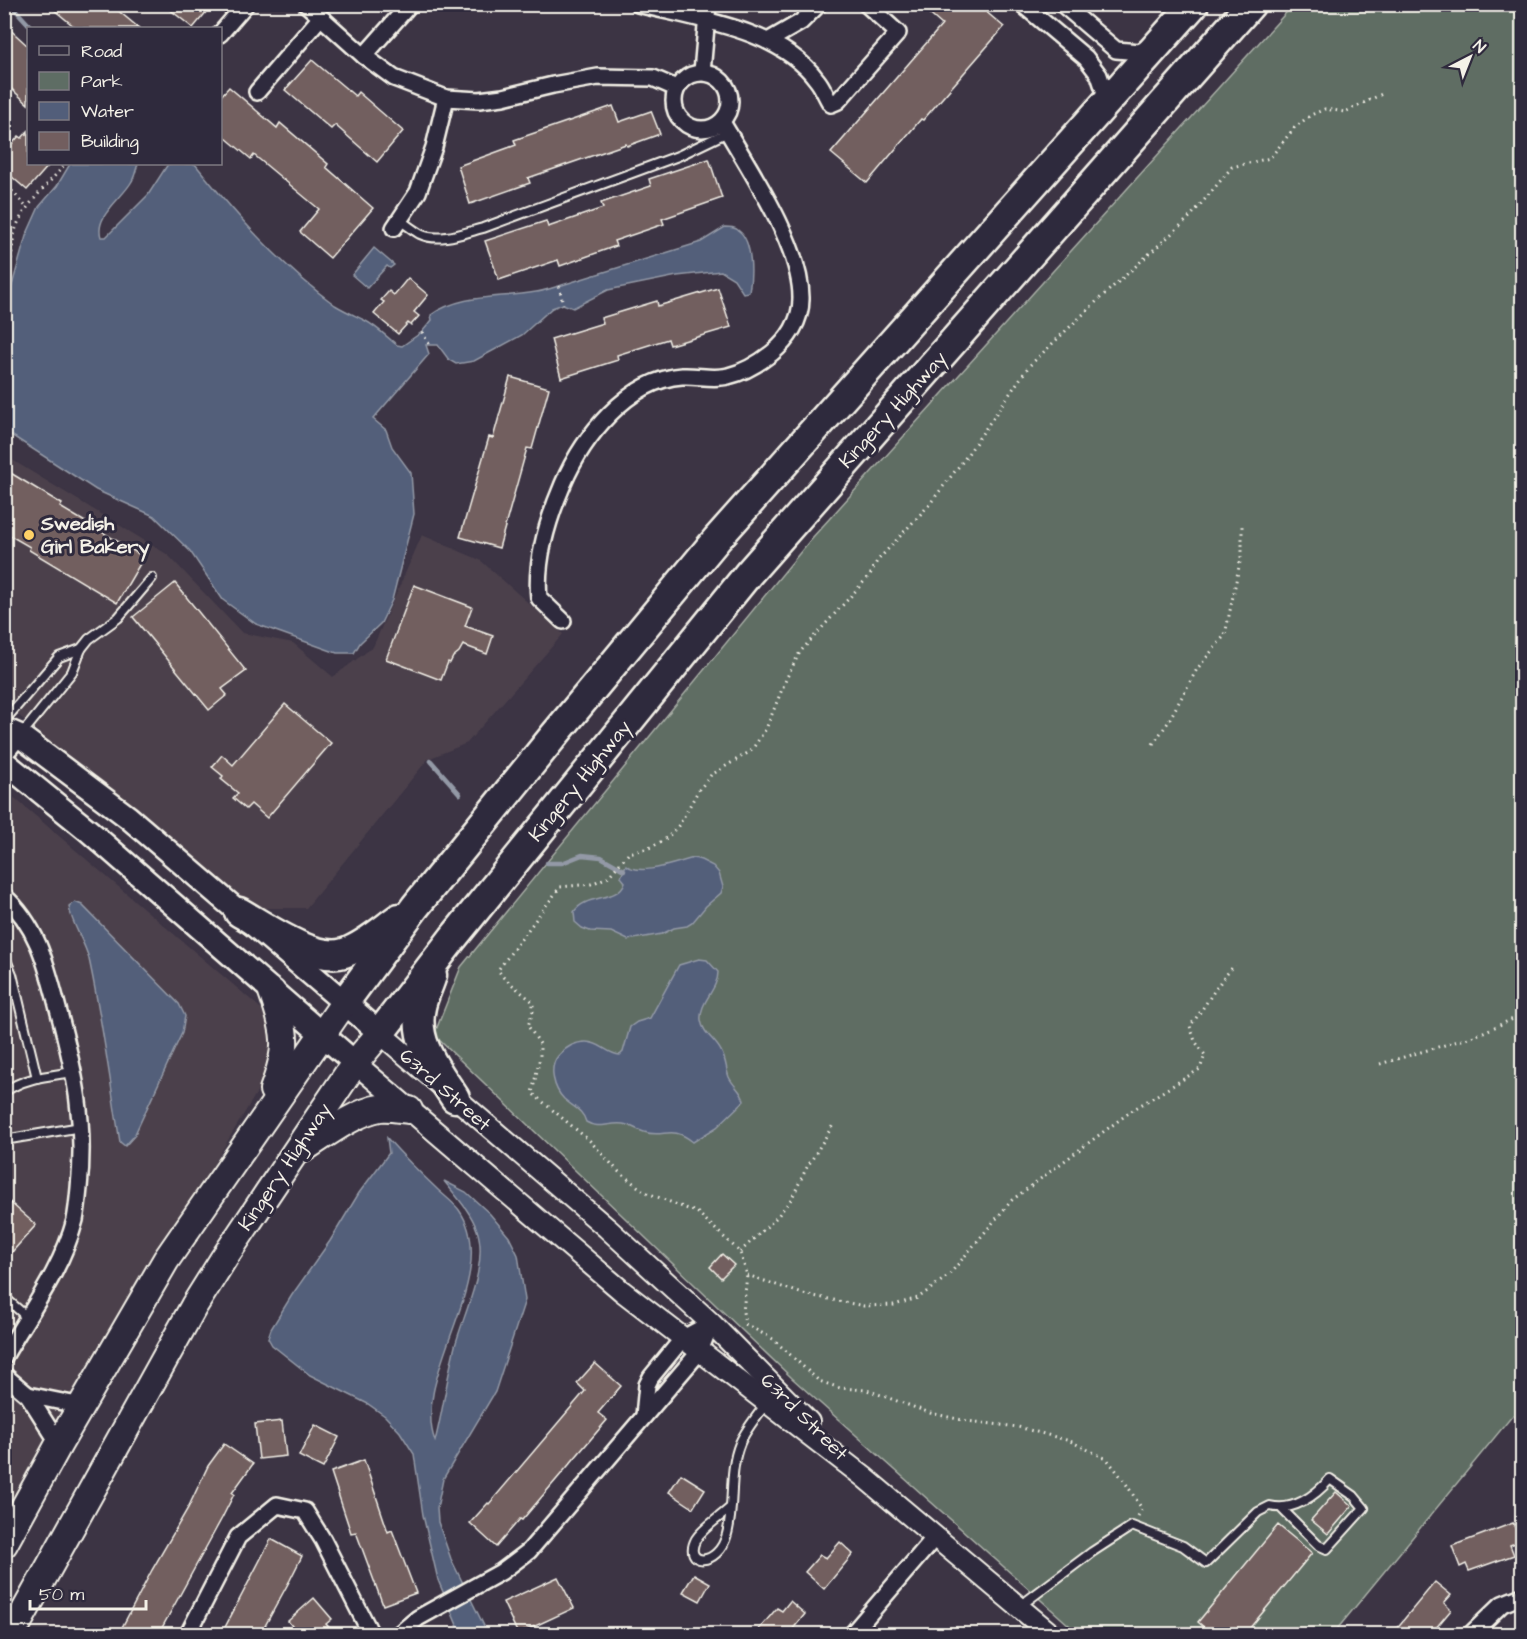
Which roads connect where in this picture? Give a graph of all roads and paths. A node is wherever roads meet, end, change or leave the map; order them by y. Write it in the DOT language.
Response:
graph roads {
  1 [pos="246,4"];
  2 [pos="306,4"];
  3 [pos="410,4"];
  4 [pos="708,4"];
  5 [pos="819,4"];
  6 [pos="866,4"];
  7 [pos="1022,4"];
  8 [pos="1062,4"];
  9 [pos="1194,4"];
  10 [pos="1251,4"];
  11 [pos="644,5"];
  12 [pos="320,18"];
  13 [pos="707,22"];
  14 [pos="222,32"];
  15 [pos="1164,38"];
  16 [pos="768,41"];
  17 [pos="364,56"];
  18 [pos="702,72"];
  19 [pos="676,88"];
  20 [pos="257,92"];
  21 [pos="1383,93"];
  22 [pos="446,98"];
  23 [pos="1108,102"];
  24 [pos="725,127"];
  25 [pos="64,165"];
  26 [pos="4,182"];
  27 [pos="27,208"];
  28 [pos="397,224"];
  29 [pos="559,286"];
  30 [pos="4,288"];
  31 [pos="563,304"];
  32 [pos="422,332"];
  33 [pos="429,344"];
  34 [pos="1242,522"];
  35 [pos="152,578"];
  36 [pos="563,621"];
  37 [pos="81,649"];
  38 [pos="10,729"];
  39 [pos="1153,744"];
  40 [pos="4,756"];
  41 [pos="4,762"];
  42 [pos="4,896"];
  43 [pos="415,907"];
  44 [pos="238,912"];
  45 [pos="4,955"];
  46 [pos="439,956"];
  47 [pos="1235,964"];
  48 [pos="272,992"];
  49 [pos="344,1003"];
  50 [pos="1522,1015"];
  51 [pos="380,1033"];
  52 [pos="321,1034"];
  53 [pos="355,1063"];
  54 [pos="1380,1064"];
  55 [pos="75,1072"];
  56 [pos="37,1078"];
  57 [pos="4,1092"];
  58 [pos="455,1098"];
  59 [pos="409,1110"];
  60 [pos="262,1121"];
  61 [pos="833,1125"];
  62 [pos="81,1127"];
  63 [pos="4,1143"];
  64 [pos="293,1156"];
  65 [pos="740,1252"];
  66 [pos="747,1275"];
  67 [pos="4,1297"];
  68 [pos="27,1317"];
  69 [pos="711,1323"];
  70 [pos="683,1338"];
  71 [pos="700,1351"];
  72 [pos="4,1357"];
  73 [pos="4,1376"];
  74 [pos="28,1395"];
  75 [pos="767,1403"];
  76 [pos="82,1406"];
  77 [pos="644,1416"];
  78 [pos="59,1444"];
  79 [pos="864,1477"];
  80 [pos="730,1508"];
  81 [pos="1282,1509"];
  82 [pos="1132,1526"];
  83 [pos="936,1536"];
  84 [pos="4,1544"];
  85 [pos="1522,1596"];
  86 [pos="1019,1607"];
  87 [pos="12,1635"];
  88 [pos="188,1635"];
  89 [pos="371,1635"];
  90 [pos="399,1635"];
  91 [pos="852,1635"];
  92 [pos="1051,1635"];
  93 [pos="1471,1635"];
  1 -- 14 [label="street"];
  2 -- 12 [label="street"];
  3 -- 17 [label="street"];
  4 -- 13 [label="street"];
  5 -- 16 [label="street"];
  6 -- 16 [label="street"];
  7 -- 23 [label="street"];
  8 -- 15 [label="street"];
  9 -- 15 [label="highway"];
  10 -- 46 [label="highway, Kingery Highway"];
  11 -- 13 [label="street"];
  12 -- 17 [label="street"];
  12 -- 20 [label="street"];
  13 -- 16 [label="street"];
  13 -- 18 [label="street"];
  15 -- 23 [label="highway"];
  17 -- 22 [label="street"];
  18 -- 19 [label="street"];
  18 -- 24 [label="street"];
  19 -- 22 [label="street"];
  19 -- 24 [label="street"];
  21 -- 65 [label="path"];
  22 -- 28 [label="street"];
  23 -- 43 [label="highway"];
  24 -- 28 [label="lane"];
  24 -- 36 [label="street"];
  25 -- 27 [label="path"];
  26 -- 27 [label="path"];
  27 -- 30 [label="path"];
  29 -- 31 [label="path"];
  32 -- 33 [label="path"];
  34 -- 39 [label="path"];
  35 -- 37 [label="lane"];
  37 -- 38 [label="lane"];
  37 -- 38 [label="lane"];
  38 -- 40 [label="street"];
  38 -- 44 [label="main road, 63rd Street"];
  41 -- 48 [label="main road, 63rd Street"];
  42 -- 55 [label="street"];
  43 -- 44 [label="highway"];
  43 -- 49 [label="highway"];
  44 -- 49 [label="main road, 63rd Street"];
  45 -- 56 [label="lane"];
  46 -- 51 [label="highway, Kingery Highway"];
  46 -- 58 [label="highway"];
  47 -- 66 [label="path"];
  48 -- 52 [label="main road, 63rd Street"];
  48 -- 60 [label="highway"];
  49 -- 51 [label="main road, 63rd Street"];
  49 -- 52 [label="highway"];
  50 -- 54 [label="path"];
  51 -- 53 [label="highway, Kingery Highway"];
  51 -- 58 [label="street, 63rd Street"];
  52 -- 53 [label="main road, 63rd Street"];
  52 -- 60 [label="highway"];
  53 -- 59 [label="street, 63rd Street"];
  53 -- 64 [label="highway, Kingery Highway"];
  55 -- 56 [label="lane"];
  55 -- 62 [label="street"];
  56 -- 57 [label="lane"];
  58 -- 69 [label="street, 63rd Street"];
  59 -- 64 [label="highway"];
  59 -- 70 [label="street, 63rd Street"];
  60 -- 76 [label="highway"];
  61 -- 65 [label="path"];
  62 -- 63 [label="lane"];
  62 -- 68 [label="street"];
  64 -- 87 [label="highway, Kingery Highway"];
  65 -- 66 [label="path"];
  66 -- 82 [label="path"];
  67 -- 68 [label="lane"];
  68 -- 72 [label="street"];
  69 -- 70 [label="street"];
  69 -- 71 [label="street"];
  69 -- 79 [label="street, 63rd Street"];
  70 -- 71 [label="street, 63rd Street"];
  70 -- 77 [label="street"];
  71 -- 75 [label="street, 63rd Street"];
  71 -- 77 [label="street"];
  73 -- 74 [label="street"];
  74 -- 76 [label="street"];
  74 -- 78 [label="street"];
  75 -- 79 [label="street, 63rd Street"];
  75 -- 80 [label="lane"];
  76 -- 78 [label="highway"];
  77 -- 90 [label="street"];
  78 -- 84 [label="highway"];
  79 -- 83 [label="street, 63rd Street"];
  80 -- 80 [label="lane"];
  81 -- 81 [label="lane"];
  81 -- 82 [label="lane"];
  82 -- 86 [label="lane"];
  83 -- 86 [label="street, 63rd Street"];
  83 -- 91 [label="street"];
  85 -- 93 [label="street"];
  86 -- 92 [label="street, 63rd Street"];
  88 -- 89 [label="street"];
}
